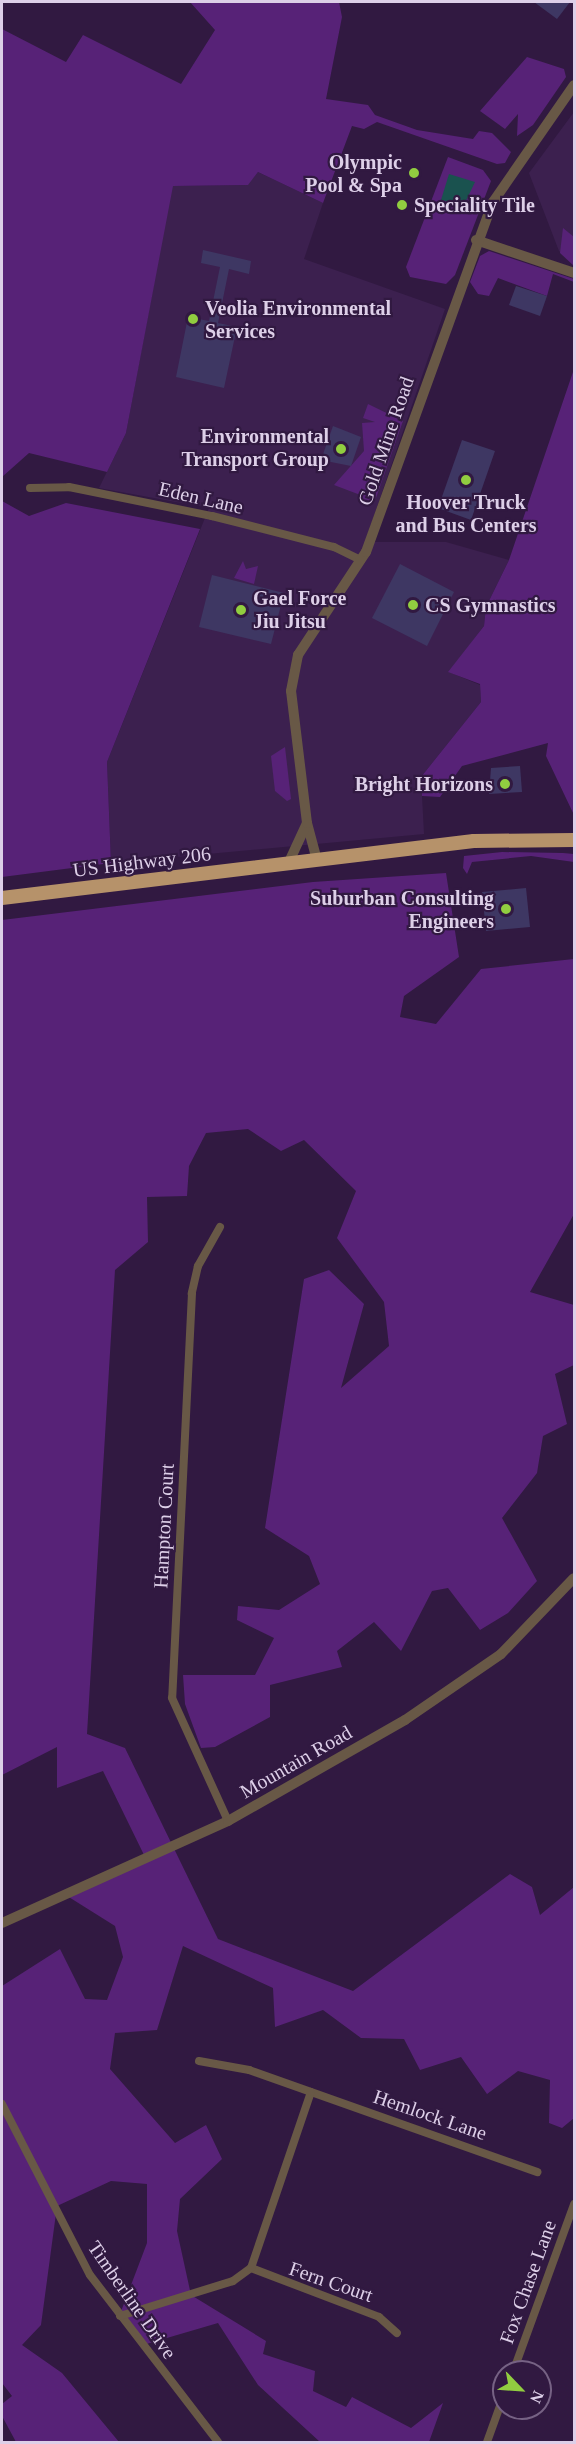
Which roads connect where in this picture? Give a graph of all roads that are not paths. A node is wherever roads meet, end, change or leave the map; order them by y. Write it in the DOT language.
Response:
graph roads {
  1 [pos="574,85"];
  2 [pos="476,240"];
  3 [pos="574,273"];
  4 [pos="30,488"];
  5 [pos="361,560"];
  6 [pos="307,823"];
  7 [pos="574,840"];
  8 [pos="317,860"];
  9 [pos="288,864"];
  10 [pos="2,898"];
  11 [pos="220,1227"];
  12 [pos="574,1578"];
  13 [pos="228,1821"];
  14 [pos="2,1923"];
  15 [pos="198,2061"];
  16 [pos="311,2092"];
  17 [pos="2,2104"];
  18 [pos="537,2172"];
  19 [pos="574,2204"];
  20 [pos="250,2268"];
  21 [pos="120,2316"];
  22 [pos="397,2333"];
  23 [pos="517,2360"];
  24 [pos="495,2420"];
  25 [pos="218,2442"];
  26 [pos="487,2442"];
  1 -- 2 [label="street, Gold Mine Road"];
  2 -- 3 [label="street"];
  2 -- 5 [label="street, Gold Mine Road"];
  4 -- 5 [label="street, Eden Lane"];
  5 -- 6 [label="street, Gold Mine Road"];
  6 -- 8 [label="street, Gold Mine Road"];
  6 -- 9 [label="street"];
  7 -- 8 [label="highway, US Highway 206"];
  8 -- 9 [label="highway, US Highway 206"];
  9 -- 10 [label="highway, US Highway 206"];
  11 -- 13 [label="street, Hampton Court"];
  12 -- 13 [label="street, Mountain Road"];
  13 -- 14 [label="street, Mountain Road"];
  15 -- 16 [label="street, Hemlock Lane"];
  16 -- 18 [label="street, Hemlock Lane"];
  16 -- 20 [label="street"];
  17 -- 21 [label="street, Timberline Drive"];
  19 -- 23 [label="street, Fox Chase Lane"];
  20 -- 21 [label="street"];
  20 -- 22 [label="street, Fern Court"];
  21 -- 25 [label="street, Timberline Drive"];
  24 -- 26 [label="street"];
}
